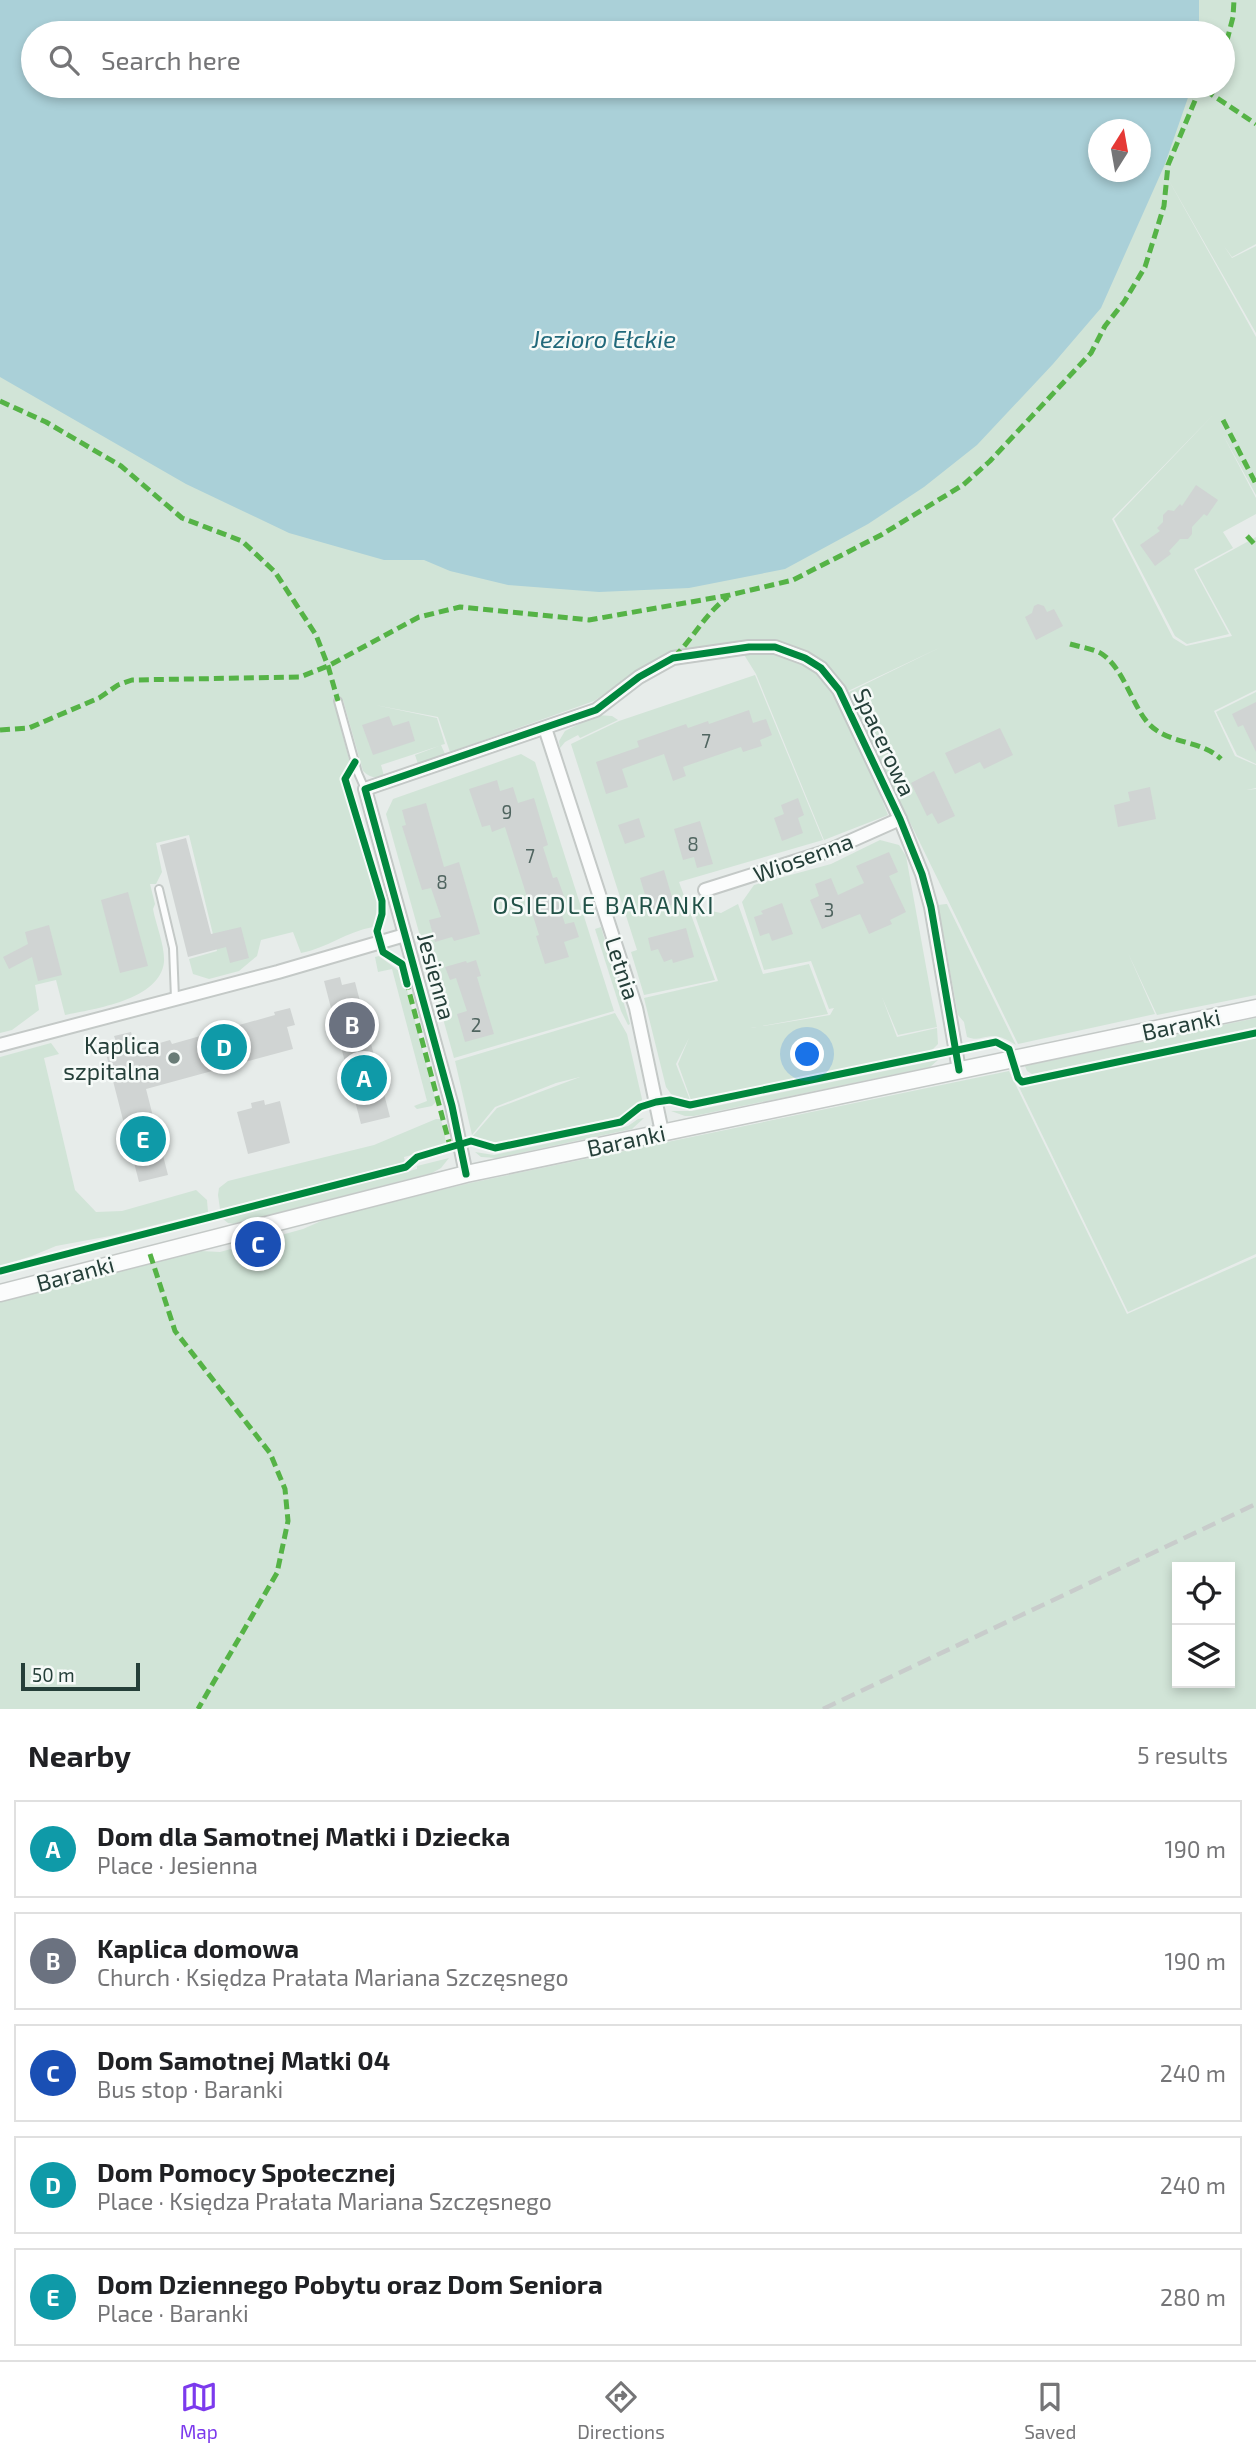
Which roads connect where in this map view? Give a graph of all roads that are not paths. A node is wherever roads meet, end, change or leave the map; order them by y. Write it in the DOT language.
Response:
graph roads {
  1 [pos="338,701"];
  2 [pos="545,729"];
  3 [pos="365,789"];
  4 [pos="900,819"];
  5 [pos="159,889"];
  6 [pos="705,890"];
  7 [pos="405,935"];
  8 [pos="175,998"];
  9 [pos="1256,1008"];
  10 [pos="0,1045"];
  11 [pos="959,1070"];
  12 [pos="662,1132"];
  13 [pos="466,1174"];
  14 [pos="0,1293"];
  1 -- 3 [label="lane"];
  2 -- 3 [label="street, Spacerowa"];
  2 -- 4 [label="street, Spacerowa"];
  2 -- 12 [label="street, Letnia"];
  3 -- 7 [label="street, Jesienna"];
  4 -- 6 [label="street, Wiosenna"];
  4 -- 11 [label="street, Spacerowa"];
  5 -- 8 [label="lane"];
  7 -- 8 [label="street"];
  7 -- 13 [label="street, Jesienna"];
  8 -- 10 [label="street"];
  9 -- 11 [label="street, Baranki"];
  11 -- 12 [label="street, Baranki"];
  12 -- 13 [label="street, Baranki"];
  13 -- 14 [label="street, Baranki"];
}
